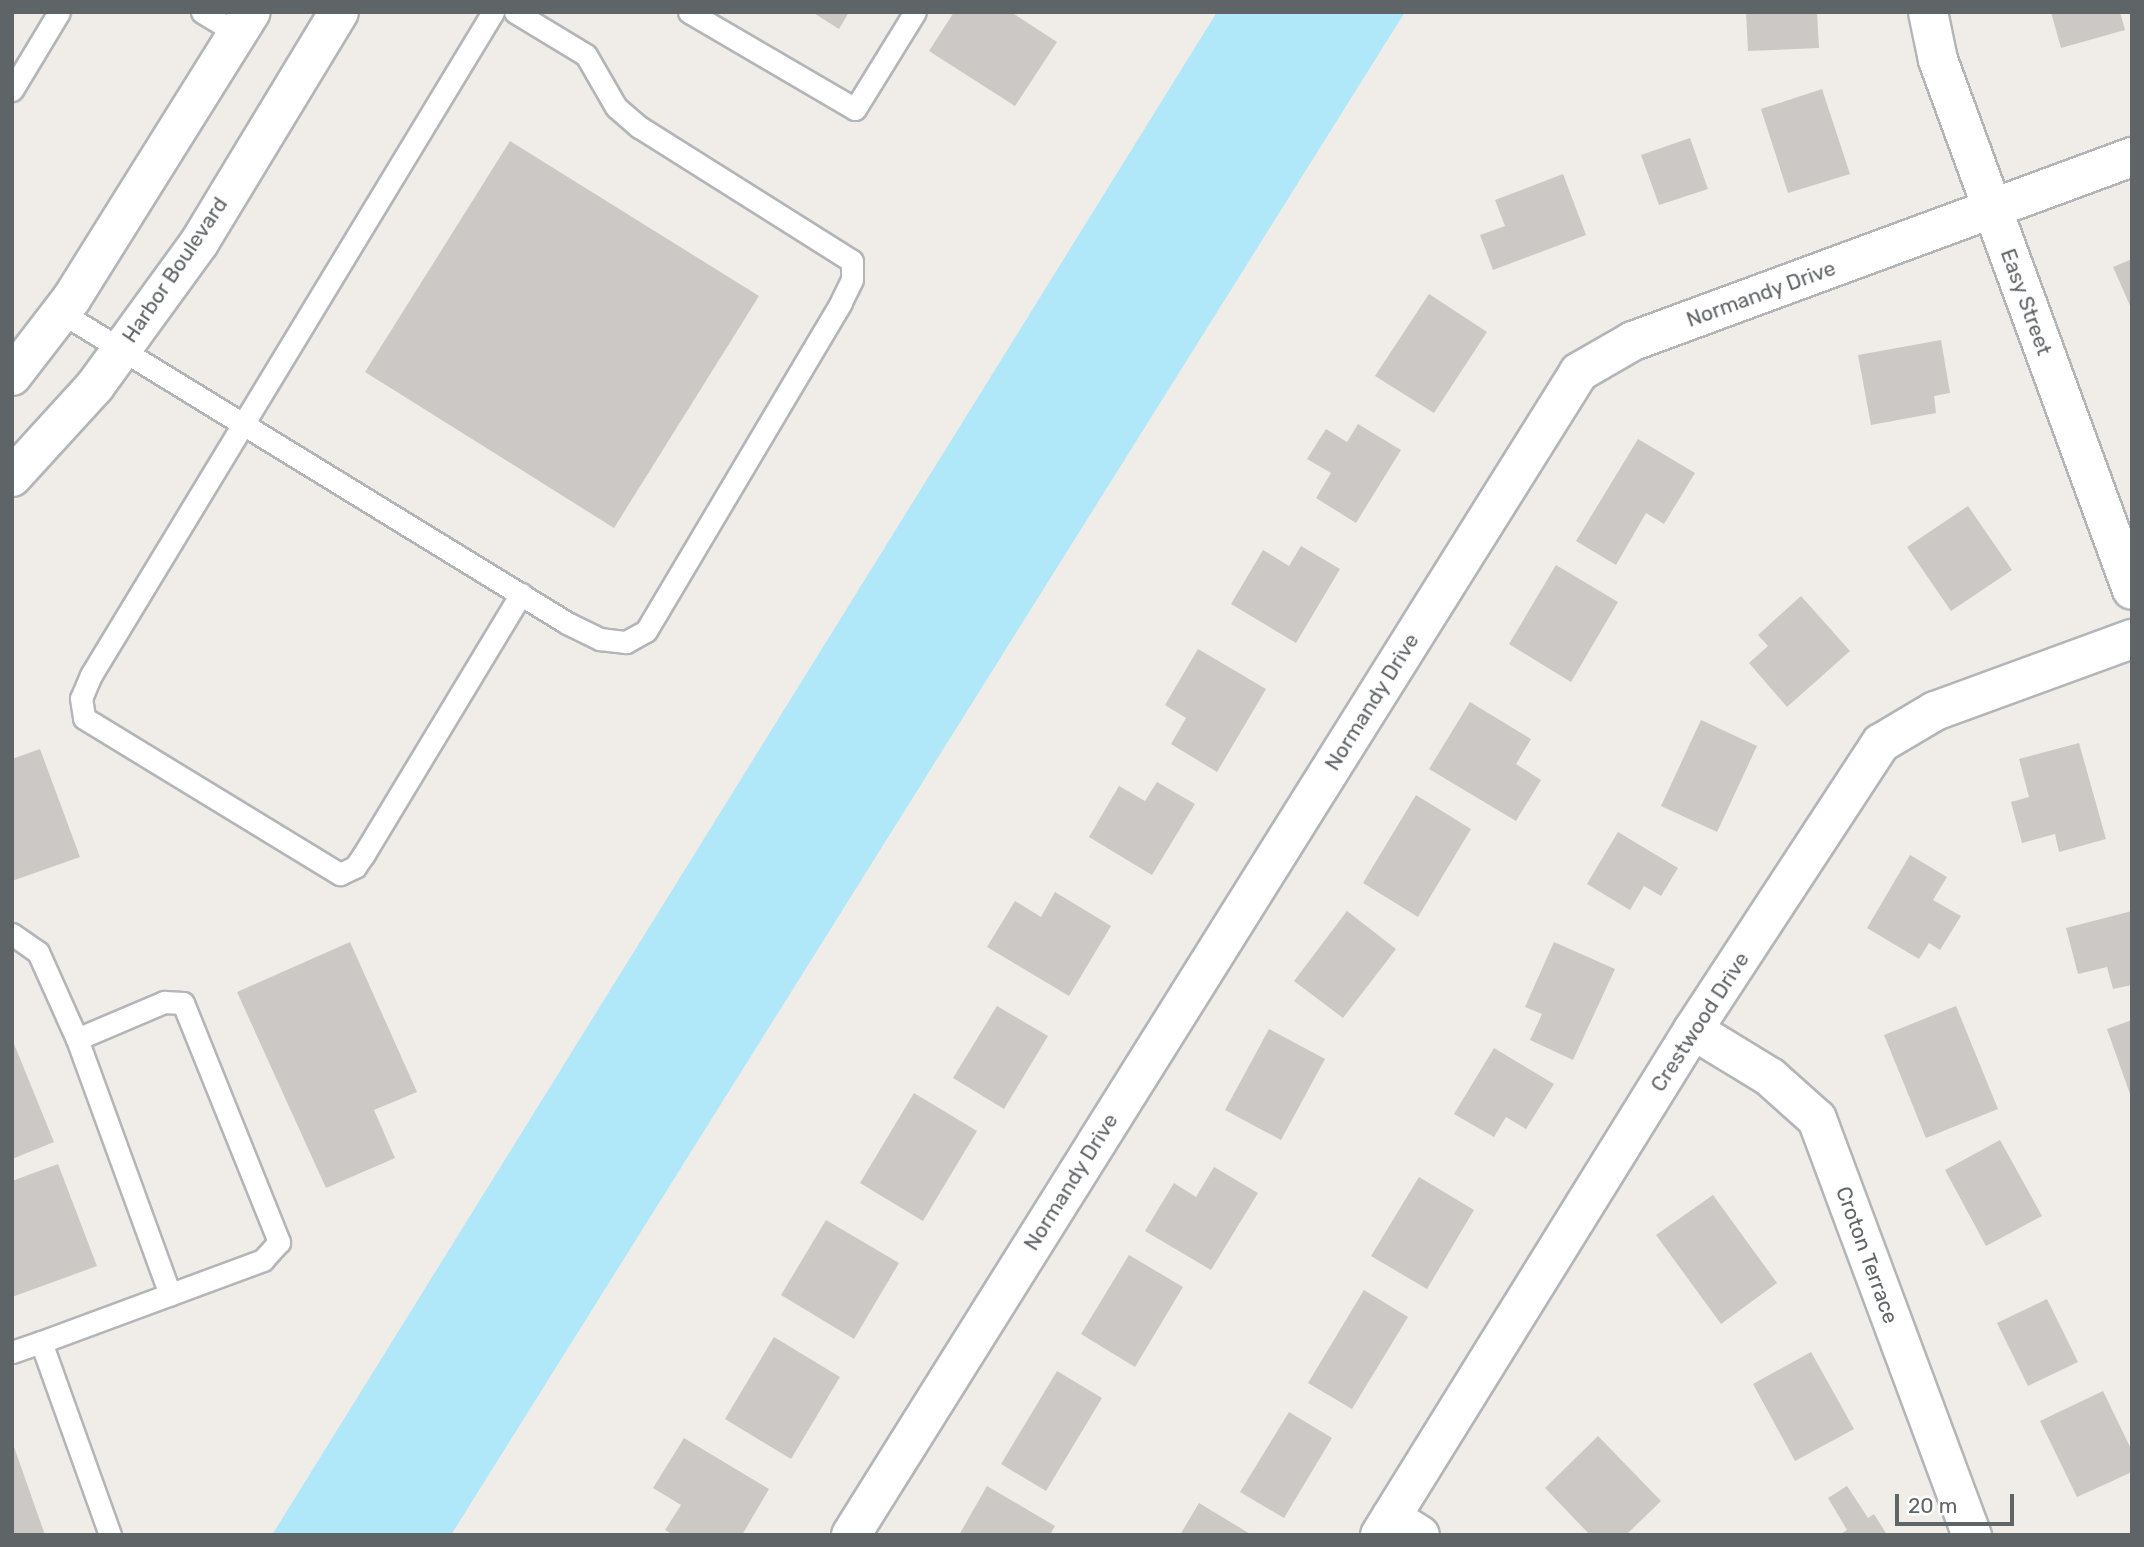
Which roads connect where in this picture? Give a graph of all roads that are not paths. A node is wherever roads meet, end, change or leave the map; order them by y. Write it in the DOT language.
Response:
graph roads {
  1 [pos="59,12"];
  2 [pos="202,12"];
  3 [pos="339,12"];
  4 [pos="493,12"];
  5 [pos="515,12"];
  6 [pos="689,12"];
  7 [pos="915,12"];
  8 [pos="1928,12"];
  9 [pos="244,23"];
  10 [pos="12,90"];
  11 [pos="2132,157"];
  12 [pos="1991,209"];
  13 [pos="62,313"];
  14 [pos="121,349"];
  15 [pos="12,376"];
  16 [pos="245,425"];
  17 [pos="12,477"];
  18 [pos="2132,590"];
  19 [pos="521,594"];
  20 [pos="2132,639"];
  21 [pos="12,934"];
  22 [pos="1693,1030"];
  23 [pos="77,1039"];
  24 [pos="170,1295"];
  25 [pos="41,1342"];
  26 [pos="12,1352"];
  27 [pos="1397,1529"];
  28 [pos="110,1535"];
  29 [pos="851,1535"];
  30 [pos="1972,1535"];
  1 -- 10 [label="lane"];
  2 -- 9 [label="lane"];
  3 -- 14 [label="street, Harbor Boulevard"];
  4 -- 16 [label="lane"];
  5 -- 19 [label="lane"];
  6 -- 7 [label="lane"];
  8 -- 12 [label="street, Easy Street"];
  9 -- 13 [label="street"];
  11 -- 12 [label="street, Normandy Drive"];
  12 -- 18 [label="street, Easy Street"];
  12 -- 29 [label="street, Normandy Drive"];
  13 -- 14 [label="lane"];
  13 -- 15 [label="street"];
  14 -- 16 [label="lane"];
  14 -- 17 [label="street, Harbor Boulevard"];
  16 -- 19 [label="lane"];
  16 -- 19 [label="lane"];
  20 -- 22 [label="street, Crestwood Drive"];
  21 -- 23 [label="lane"];
  22 -- 27 [label="street, Crestwood Drive"];
  22 -- 30 [label="street, Croton Terrace"];
  23 -- 24 [label="lane"];
  23 -- 24 [label="lane"];
  24 -- 25 [label="lane"];
  25 -- 26 [label="lane"];
  25 -- 28 [label="lane"];
}
